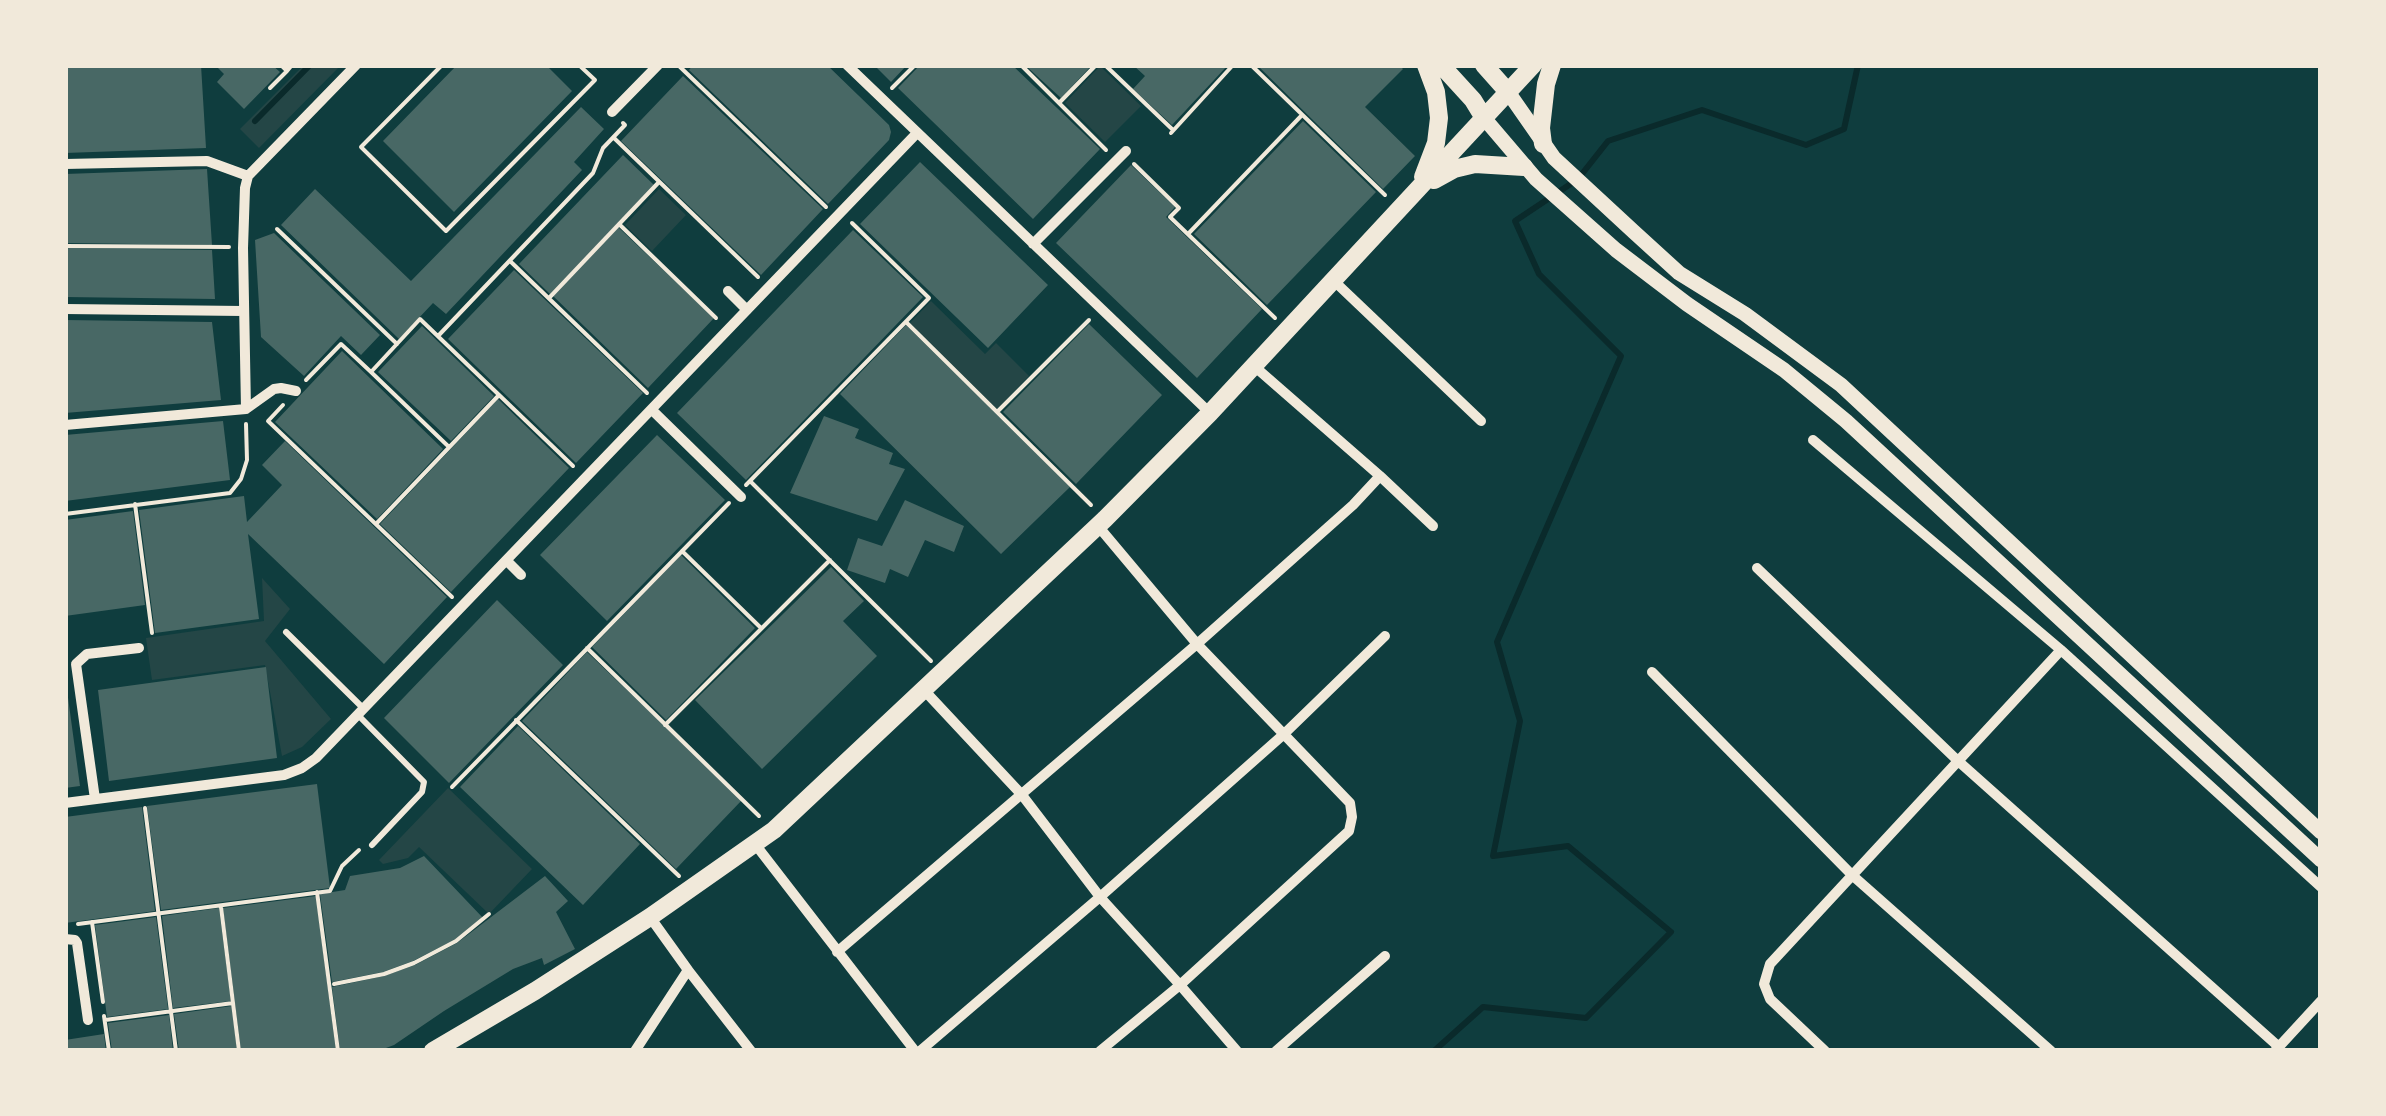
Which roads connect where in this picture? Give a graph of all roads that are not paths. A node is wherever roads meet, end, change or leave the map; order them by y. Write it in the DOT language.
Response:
graph roads {
  1 [pos="356,65"];
  2 [pos="658,65"];
  3 [pos="846,65"];
  4 [pos="1426,65"];
  5 [pos="1441,65"];
  6 [pos="1484,65"];
  7 [pos="1533,65"];
  8 [pos="1552,65"];
  9 [pos="1508,92"];
  10 [pos="612,112"];
  11 [pos="1484,118"];
  12 [pos="917,133"];
  13 [pos="1548,151"];
  14 [pos="1122,155"];
  15 [pos="65,164"];
  16 [pos="1530,173"];
  17 [pos="248,176"];
  18 [pos="1416,191"];
  19 [pos="1033,244"];
  20 [pos="1334,280"];
  21 [pos="1081,289"];
  22 [pos="728,291"];
  23 [pos="1071,299"];
  24 [pos="65,309"];
  25 [pos="747,310"];
  26 [pos="243,311"];
  27 [pos="1254,366"];
  28 [pos="296,391"];
  29 [pos="655,406"];
  30 [pos="246,409"];
  31 [pos="1210,413"];
  32 [pos="1482,421"];
  33 [pos="65,425"];
  34 [pos="1813,440"];
  35 [pos="1380,476"];
  36 [pos="739,495"];
  37 [pos="1101,523"];
  38 [pos="1433,526"];
  39 [pos="507,562"];
  40 [pos="1757,568"];
  41 [pos="521,575"];
  42 [pos="286,632"];
  43 [pos="1385,636"];
  44 [pos="1197,644"];
  45 [pos="140,648"];
  46 [pos="2062,650"];
  47 [pos="1652,672"];
  48 [pos="924,690"];
  49 [pos="362,713"];
  50 [pos="1284,734"];
  51 [pos="1957,760"];
  52 [pos="1022,795"];
  53 [pos="96,799"];
  54 [pos="65,803"];
  55 [pos="2321,832"];
  56 [pos="755,844"];
  57 [pos="372,845"];
  58 [pos="2321,860"];
  59 [pos="1852,875"];
  60 [pos="2321,887"];
  61 [pos="1100,897"];
  62 [pos="650,917"];
  63 [pos="65,939"];
  64 [pos="838,952"];
  65 [pos="1386,956"];
  66 [pos="688,970"];
  67 [pos="1180,985"];
  68 [pos="2321,1001"];
  69 [pos="88,1020"];
  70 [pos="2277,1049"];
  71 [pos="433,1051"];
  72 [pos="635,1051"];
  73 [pos="751,1051"];
  74 [pos="918,1051"];
  75 [pos="1100,1051"];
  76 [pos="1237,1051"];
  77 [pos="1276,1051"];
  78 [pos="1825,1051"];
  79 [pos="2051,1051"];
  1 -- 17 [label="street"];
  2 -- 10 [label="street"];
  3 -- 12 [label="street"];
  4 -- 18 [label="main road"];
  5 -- 11 [label="main road"];
  6 -- 9 [label="main road"];
  7 -- 9 [label="main road"];
  8 -- 13 [label="main road"];
  9 -- 11 [label="main road"];
  9 -- 13 [label="street"];
  11 -- 16 [label="street"];
  11 -- 18 [label="main road"];
  12 -- 19 [label="street"];
  12 -- 25 [label="street"];
  13 -- 55 [label="street"];
  14 -- 19 [label="street"];
  15 -- 17 [label="street"];
  16 -- 18 [label="main road"];
  16 -- 58 [label="street"];
  17 -- 26 [label="street"];
  18 -- 20 [label="main road"];
  19 -- 21 [label="street"];
  20 -- 27 [label="main road"];
  20 -- 32 [label="street"];
  21 -- 23 [label="street"];
  21 -- 31 [label="street"];
  22 -- 25 [label="street"];
  24 -- 26 [label="street"];
  25 -- 29 [label="street"];
  26 -- 30 [label="street"];
  27 -- 31 [label="main road"];
  27 -- 35 [label="street"];
  28 -- 30 [label="street"];
  29 -- 36 [label="street"];
  29 -- 39 [label="street"];
  30 -- 33 [label="street"];
  31 -- 37 [label="main road"];
  34 -- 46 [label="street"];
  35 -- 38 [label="street"];
  35 -- 44 [label="street"];
  37 -- 44 [label="street"];
  37 -- 48 [label="main road"];
  39 -- 41 [label="street"];
  39 -- 49 [label="street"];
  40 -- 51 [label="street"];
  42 -- 49 [label="lane"];
  43 -- 50 [label="street"];
  44 -- 50 [label="street"];
  44 -- 52 [label="street"];
  45 -- 53 [label="street"];
  46 -- 51 [label="street"];
  46 -- 60 [label="street"];
  47 -- 59 [label="street"];
  48 -- 52 [label="street"];
  48 -- 56 [label="main road"];
  49 -- 53 [label="street"];
  49 -- 57 [label="lane"];
  50 -- 61 [label="street"];
  50 -- 67 [label="street"];
  51 -- 59 [label="street"];
  51 -- 70 [label="street"];
  52 -- 61 [label="street"];
  52 -- 64 [label="street"];
  53 -- 54 [label="street"];
  56 -- 62 [label="main road"];
  56 -- 64 [label="street"];
  59 -- 78 [label="street"];
  59 -- 79 [label="street"];
  61 -- 67 [label="street"];
  61 -- 74 [label="street"];
  62 -- 66 [label="street"];
  62 -- 71 [label="main road"];
  63 -- 69 [label="street"];
  64 -- 74 [label="street"];
  65 -- 77 [label="street"];
  66 -- 72 [label="street"];
  66 -- 73 [label="street"];
  67 -- 75 [label="street"];
  67 -- 76 [label="street"];
  68 -- 70 [label="street"];
}
